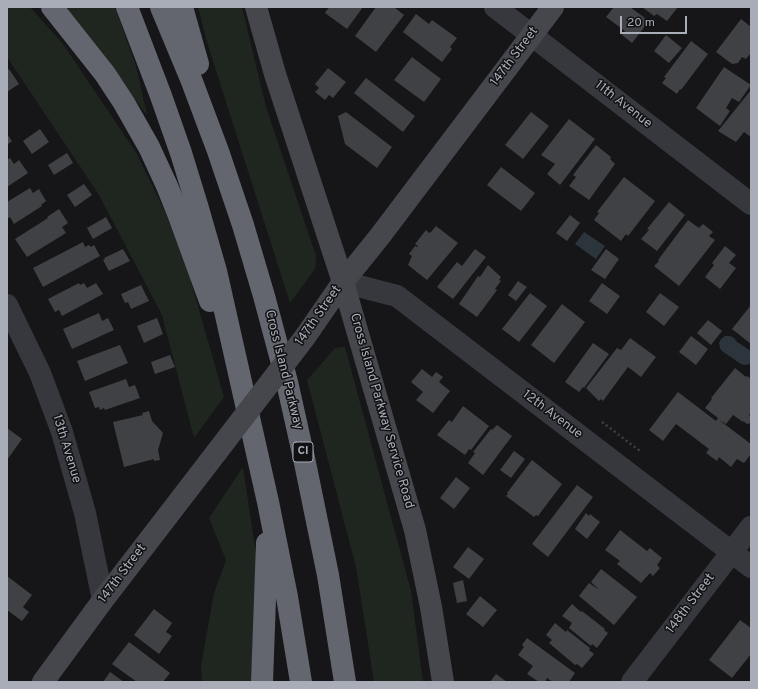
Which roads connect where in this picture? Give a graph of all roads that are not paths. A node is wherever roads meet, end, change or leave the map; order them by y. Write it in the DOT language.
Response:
graph roads {
  1 [pos="52,7"];
  2 [pos="127,7"];
  3 [pos="162,7"];
  4 [pos="182,7"];
  5 [pos="256,7"];
  6 [pos="495,7"];
  7 [pos="553,7"];
  8 [pos="532,35"];
  9 [pos="751,204"];
  10 [pos="243,225"];
  11 [pos="343,282"];
  12 [pos="7,304"];
  13 [pos="243,390"];
  14 [pos="268,502"];
  15 [pos="751,527"];
  16 [pos="732,552"];
  17 [pos="751,567"];
  18 [pos="103,600"];
  19 [pos="43,682"];
  20 [pos="262,682"];
  21 [pos="301,682"];
  22 [pos="345,682"];
  23 [pos="443,682"];
  24 [pos="632,682"];
  1 -- 13 [label="highway"];
  2 -- 13 [label="highway"];
  3 -- 10 [label="highway"];
  4 -- 10 [label="highway"];
  5 -- 11 [label="street, Cross Island Parkway Service Road"];
  6 -- 8 [label="street, 11th Avenue"];
  7 -- 8 [label="street, 147th Street"];
  8 -- 9 [label="street, 11th Avenue"];
  8 -- 11 [label="street, 147th Street"];
  10 -- 22 [label="highway, Cross Island Parkway / CI"];
  11 -- 16 [label="street, 12th Avenue"];
  11 -- 18 [label="street, 147th Street, bridge"];
  11 -- 23 [label="street, Cross Island Parkway Service Road"];
  12 -- 18 [label="street, 13th Avenue"];
  13 -- 14 [label="highway"];
  14 -- 20 [label="highway"];
  14 -- 21 [label="highway"];
  15 -- 16 [label="street, 148th Street"];
  16 -- 17 [label="street, 12th Avenue"];
  16 -- 24 [label="street, 148th Street"];
  18 -- 19 [label="street, 147th Street"];
}
